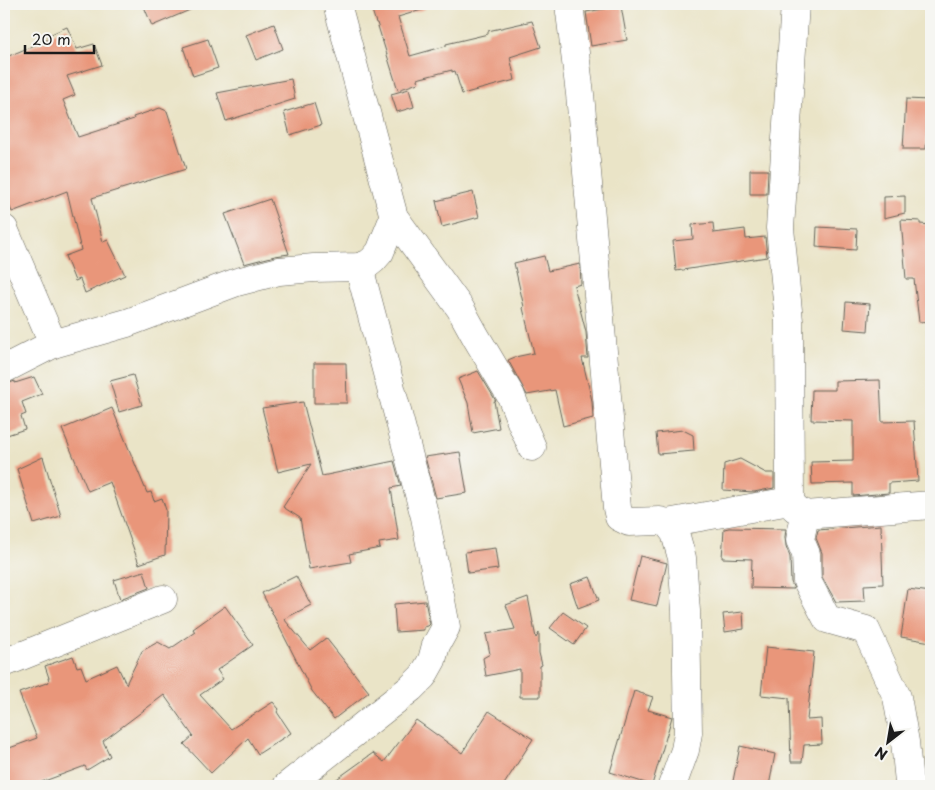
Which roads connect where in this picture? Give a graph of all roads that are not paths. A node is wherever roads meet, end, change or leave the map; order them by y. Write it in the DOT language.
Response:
graph roads {
  1 [pos="337,4"];
  2 [pos="569,4"];
  3 [pos="795,4"];
  4 [pos="394,217"];
  5 [pos="4,229"];
  6 [pos="359,267"];
  7 [pos="53,344"];
  8 [pos="4,369"];
  9 [pos="532,448"];
  10 [pos="931,505"];
  11 [pos="797,508"];
  12 [pos="667,523"];
  13 [pos="163,599"];
  14 [pos="4,662"];
  15 [pos="287,786"];
  16 [pos="672,786"];
  17 [pos="912,786"];
  1 -- 4 [label="street"];
  2 -- 12 [label="street"];
  3 -- 11 [label="street"];
  4 -- 6 [label="street"];
  4 -- 9 [label="street"];
  5 -- 7 [label="street"];
  6 -- 7 [label="street"];
  6 -- 15 [label="street"];
  7 -- 8 [label="street"];
  10 -- 11 [label="street"];
  11 -- 12 [label="street"];
  11 -- 17 [label="street"];
  12 -- 16 [label="street"];
  13 -- 14 [label="street"];
}
